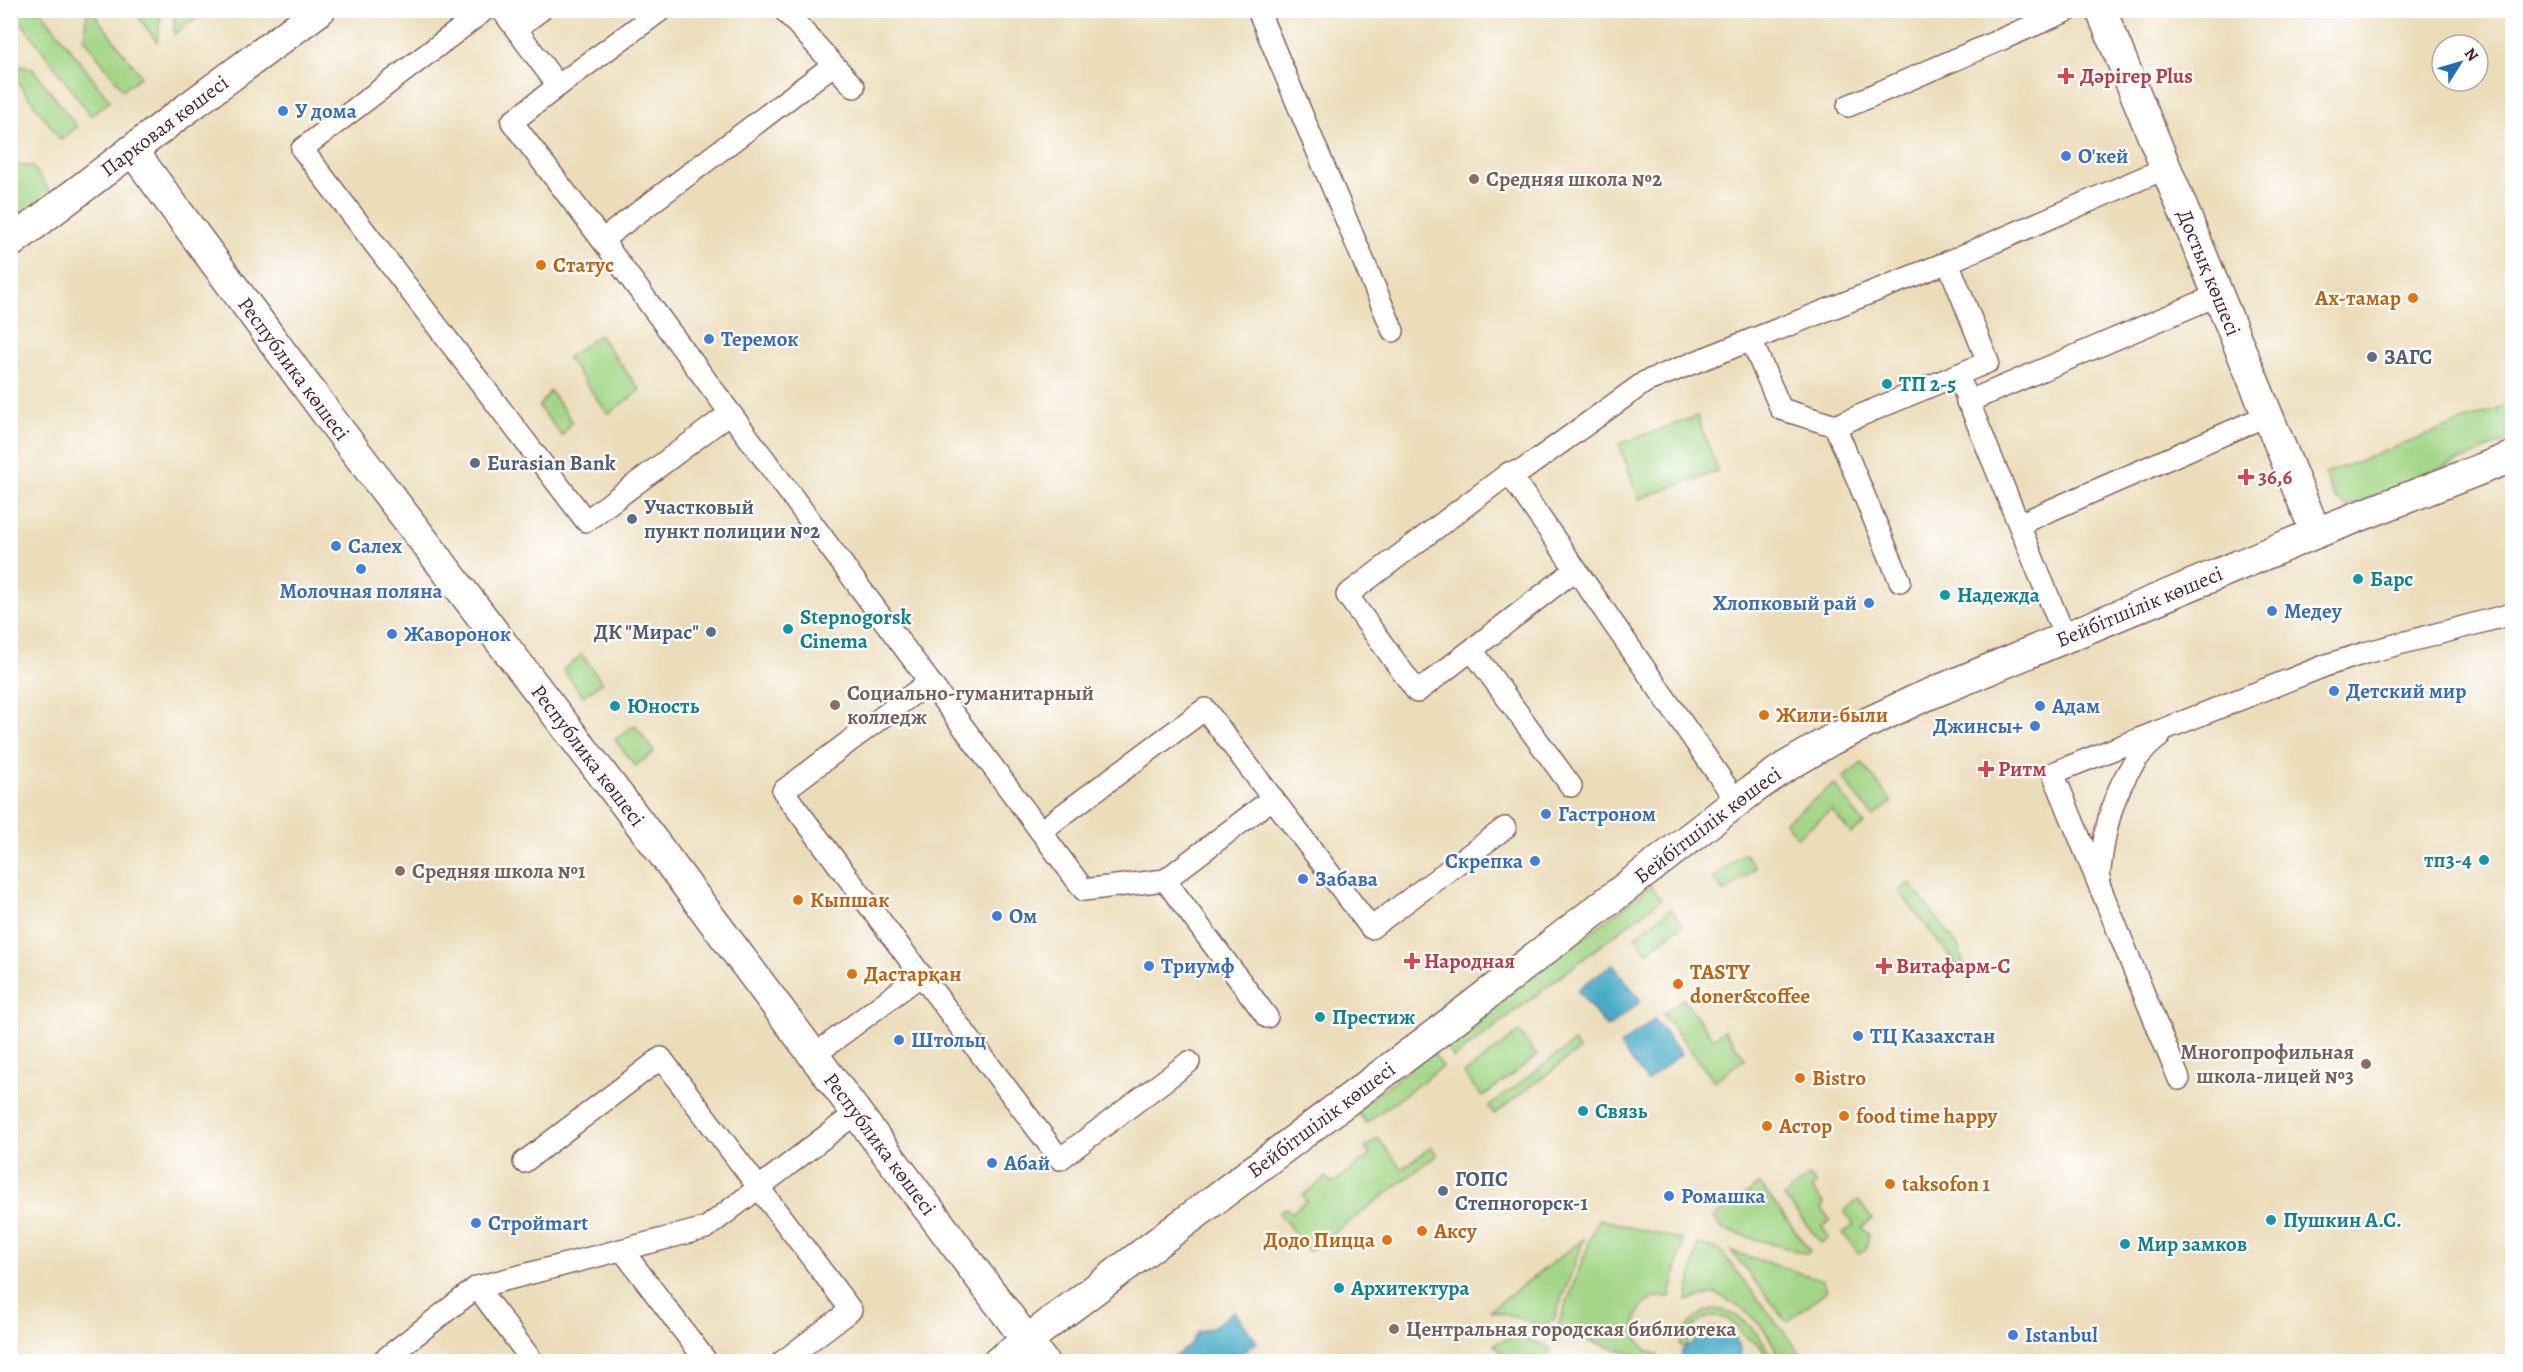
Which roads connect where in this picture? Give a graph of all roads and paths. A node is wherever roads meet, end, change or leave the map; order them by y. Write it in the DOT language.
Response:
graph roads {
  1 [pos="320,10"];
  2 [pos="485,10"];
  3 [pos="502,10"];
  4 [pos="541,10"];
  5 [pos="661,10"];
  6 [pos="784,10"];
  7 [pos="1258,10"];
  8 [pos="2069,10"];
  9 [pos="2101,10"];
  10 [pos="516,29"];
  11 [pos="833,65"];
  12 [pos="558,86"];
  13 [pos="854,87"];
  14 [pos="1848,106"];
  15 [pos="132,150"];
  16 [pos="2166,168"];
  17 [pos="602,240"];
  18 [pos="10,243"];
  19 [pos="1948,262"];
  20 [pos="2218,295"];
  21 [pos="1392,331"];
  22 [pos="1750,340"];
  23 [pos="1958,376"];
  24 [pos="1967,402"];
  25 [pos="729,414"];
  26 [pos="2268,415"];
  27 [pos="1835,426"];
  28 [pos="2512,457"];
  29 [pos="1509,473"];
  30 [pos="2019,524"];
  31 [pos="2316,533"];
  32 [pos="1575,570"];
  33 [pos="1900,581"];
  34 [pos="2512,614"];
  35 [pos="2065,637"];
  36 [pos="1472,650"];
  37 [pos="929,682"];
  38 [pos="2178,724"];
  39 [pos="1571,786"];
  40 [pos="1273,798"];
  41 [pos="1737,802"];
  42 [pos="1505,828"];
  43 [pos="1041,831"];
  44 [pos="1165,880"];
  45 [pos="2099,882"];
  46 [pos="921,975"];
  47 [pos="1267,1017"];
  48 [pos="813,1056"];
  49 [pos="1189,1062"];
  50 [pos="2179,1079"];
  51 [pos="856,1113"];
  52 [pos="524,1162"];
  53 [pos="760,1187"];
  54 [pos="623,1251"];
  55 [pos="477,1287"];
  56 [pos="1035,1351"];
  57 [pos="381,1362"];
  58 [pos="533,1362"];
  59 [pos="707,1362"];
  60 [pos="782,1362"];
  61 [pos="998,1362"];
  1 -- 15 [label="street, Парковая көшесі"];
  2 -- 25 [label="street"];
  3 -- 10 [label="street"];
  4 -- 10 [label="street"];
  5 -- 12 [label="street"];
  6 -- 11 [label="street"];
  7 -- 21 [label="street"];
  8 -- 14 [label="street"];
  9 -- 16 [label="street, Достық көшесі"];
  10 -- 12 [label="street"];
  11 -- 13 [label="street"];
  11 -- 17 [label="street"];
  12 -- 17 [label="street"];
  15 -- 18 [label="street, Парковая көшесі"];
  15 -- 48 [label="street, Республика көшесі"];
  16 -- 19 [label="street"];
  16 -- 20 [label="street, Достық көшесі"];
  17 -- 25 [label="street"];
  19 -- 22 [label="street"];
  19 -- 23 [label="street"];
  20 -- 24 [label="street"];
  20 -- 26 [label="street, Достық көшесі"];
  22 -- 27 [label="street"];
  22 -- 29 [label="street"];
  23 -- 24 [label="street"];
  23 -- 27 [label="street"];
  24 -- 30 [label="street"];
  25 -- 37 [label="street"];
  26 -- 30 [label="street"];
  26 -- 31 [label="street, Достық көшесі"];
  27 -- 33 [label="street"];
  28 -- 31 [label="street, Бейбітшілік көшесі"];
  29 -- 32 [label="street"];
  29 -- 36 [label="street"];
  30 -- 35 [label="street"];
  31 -- 35 [label="street, Бейбітшілік көшесі"];
  32 -- 36 [label="street"];
  32 -- 41 [label="street"];
  34 -- 38 [label="street"];
  35 -- 41 [label="street, Бейбітшілік көшесі"];
  36 -- 39 [label="street"];
  37 -- 43 [label="street"];
  37 -- 46 [label="street"];
  38 -- 45 [label="street"];
  38 -- 45 [label="street"];
  40 -- 42 [label="street"];
  40 -- 43 [label="street"];
  40 -- 44 [label="street"];
  41 -- 56 [label="street, Бейбітшілік көшесі"];
  43 -- 44 [label="street"];
  44 -- 47 [label="street"];
  45 -- 50 [label="street"];
  46 -- 48 [label="street"];
  46 -- 49 [label="street"];
  48 -- 51 [label="street, Республика көшесі"];
  51 -- 53 [label="street"];
  51 -- 56 [label="street, Республика көшесі"];
  52 -- 53 [label="street"];
  53 -- 54 [label="street"];
  53 -- 60 [label="street"];
  54 -- 55 [label="street"];
  54 -- 59 [label="street"];
  55 -- 57 [label="street"];
  55 -- 58 [label="street"];
  56 -- 61 [label="street, Бейбітшілік көшесі"];
}
